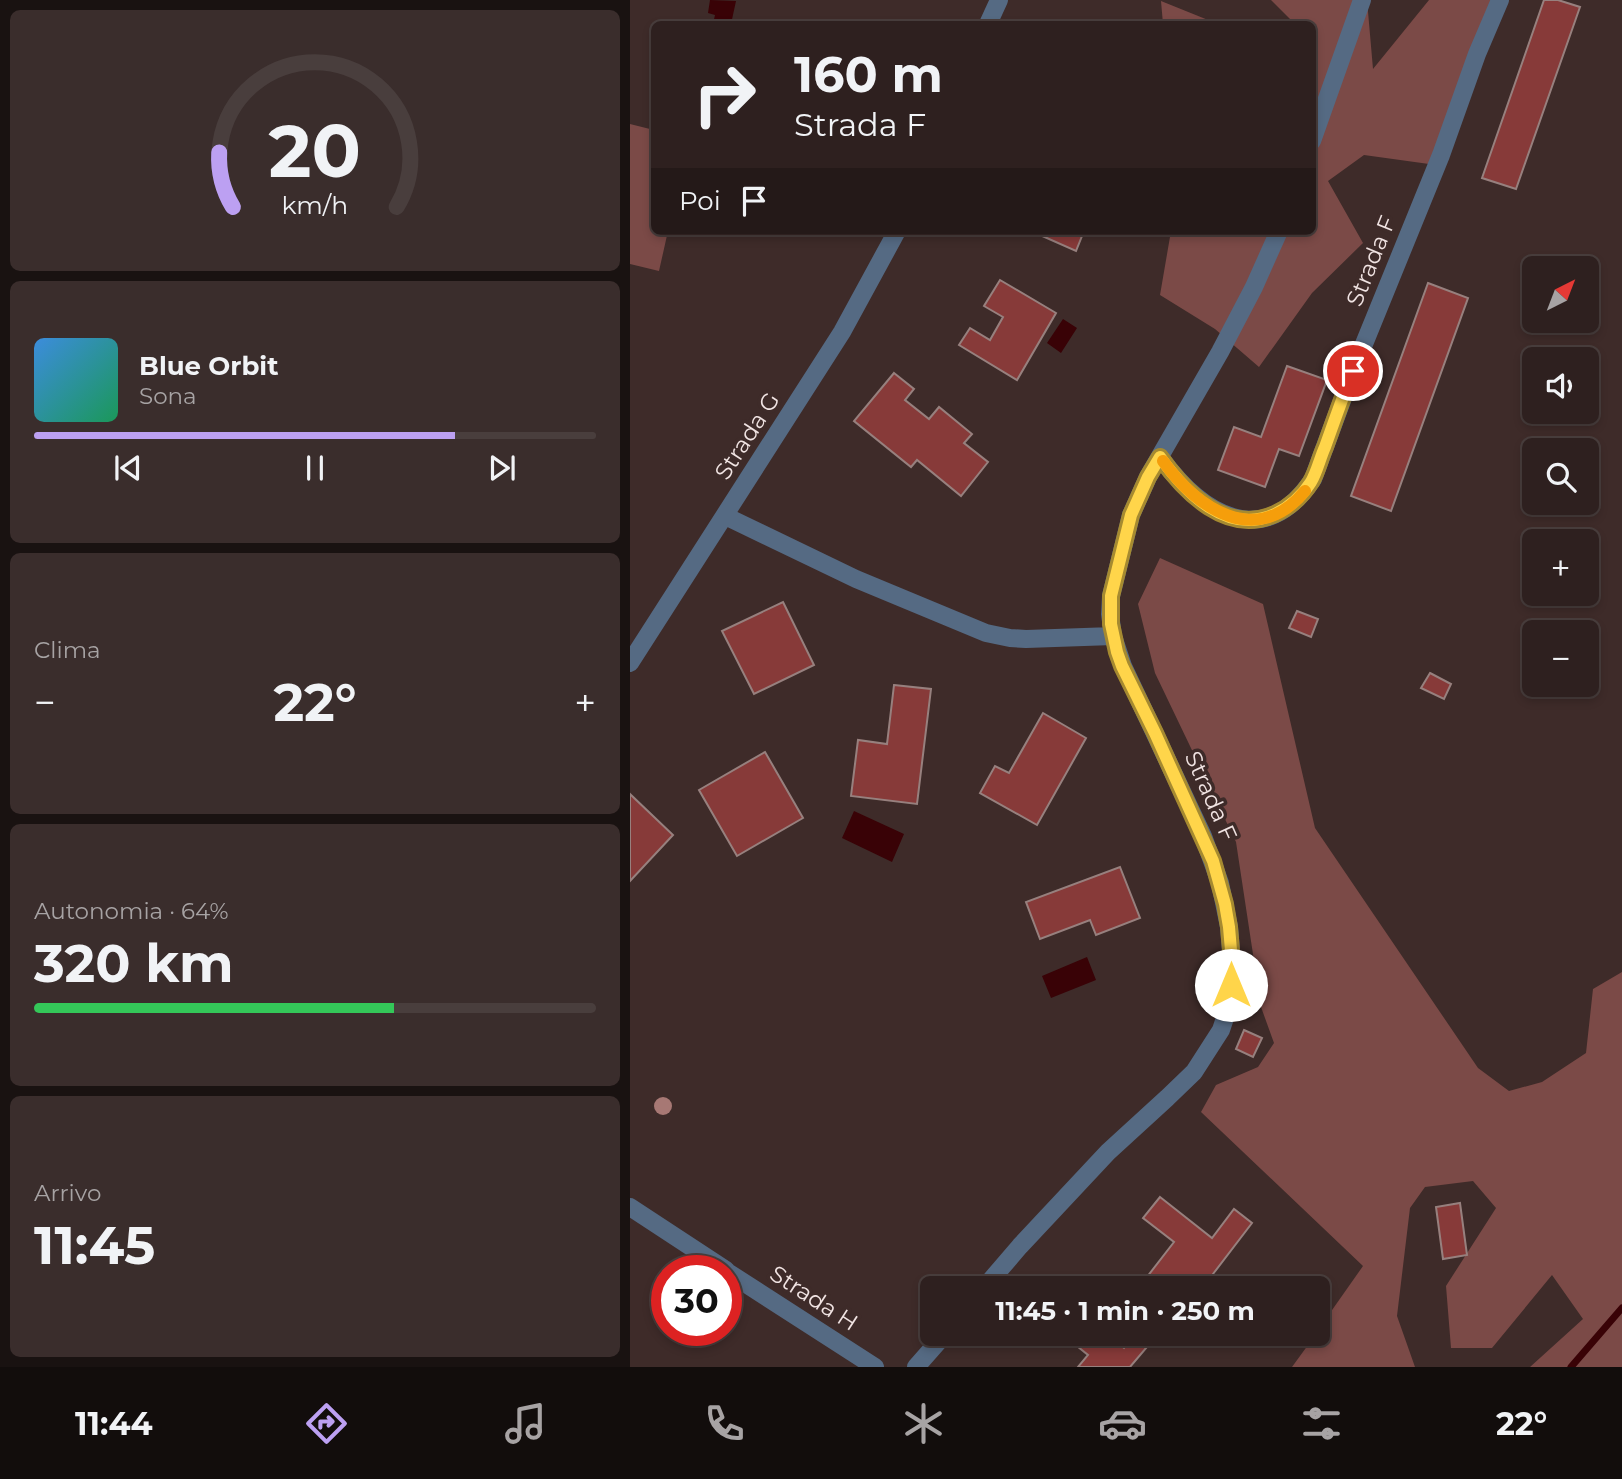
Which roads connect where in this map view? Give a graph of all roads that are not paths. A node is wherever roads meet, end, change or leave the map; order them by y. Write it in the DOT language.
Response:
graph roads {
  1 [pos="999,0"];
  2 [pos="1362,0"];
  3 [pos="1500,0"];
  4 [pos="989,21"];
  5 [pos="1316,130"];
  6 [pos="895,235"];
  7 [pos="1277,235"];
  8 [pos="1160,457"];
  9 [pos="725,516"];
  10 [pos="1113,635"];
  11 [pos="630,663"];
  12 [pos="630,1207"];
  13 [pos="703,1255"];
  14 [pos="994,1276"];
  15 [pos="742,1280"];
  16 [pos="934,1346"];
  17 [pos="875,1367"];
  18 [pos="916,1367"];
  1 -- 4 [label="street"];
  2 -- 5 [label="street"];
  3 -- 8 [label="street, Strada F"];
  6 -- 9 [label="street, Strada G"];
  7 -- 8 [label="street, Strada F"];
  8 -- 10 [label="street, Strada F"];
  9 -- 10 [label="street"];
  9 -- 11 [label="street, Strada G"];
  10 -- 14 [label="street, Strada F"];
  12 -- 13 [label="street, Strada H"];
  15 -- 17 [label="street, Strada H"];
  16 -- 18 [label="street"];
}
